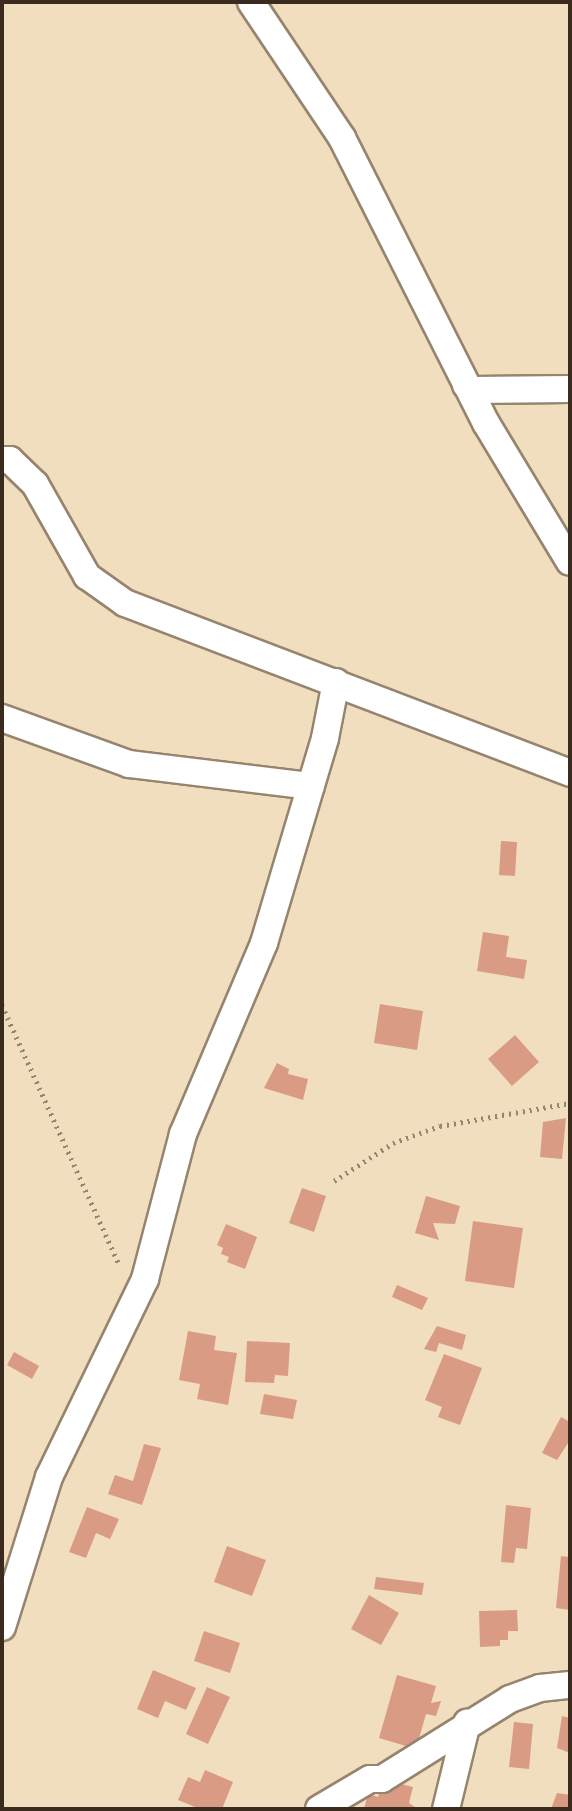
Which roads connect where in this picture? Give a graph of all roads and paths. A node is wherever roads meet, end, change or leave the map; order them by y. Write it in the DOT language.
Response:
graph roads {
  1 [pos="251,2"];
  2 [pos="466,385"];
  3 [pos="570,389"];
  4 [pos="2,460"];
  5 [pos="570,562"];
  6 [pos="336,682"];
  7 [pos="2,718"];
  8 [pos="570,773"];
  9 [pos="311,786"];
  10 [pos="2,1005"];
  11 [pos="570,1103"];
  12 [pos="334,1181"];
  13 [pos="136,1299"];
  14 [pos="2,1627"];
  15 [pos="570,1685"];
  16 [pos="467,1723"];
  17 [pos="319,1809"];
  18 [pos="446,1809"];
  1 -- 2 [label="street"];
  2 -- 3 [label="street"];
  2 -- 5 [label="street"];
  4 -- 6 [label="street"];
  6 -- 8 [label="street"];
  6 -- 9 [label="street"];
  7 -- 9 [label="street"];
  9 -- 13 [label="street"];
  10 -- 13 [label="path"];
  11 -- 12 [label="path"];
  13 -- 14 [label="street"];
  15 -- 16 [label="street"];
  16 -- 17 [label="street"];
  16 -- 18 [label="street"];
}
